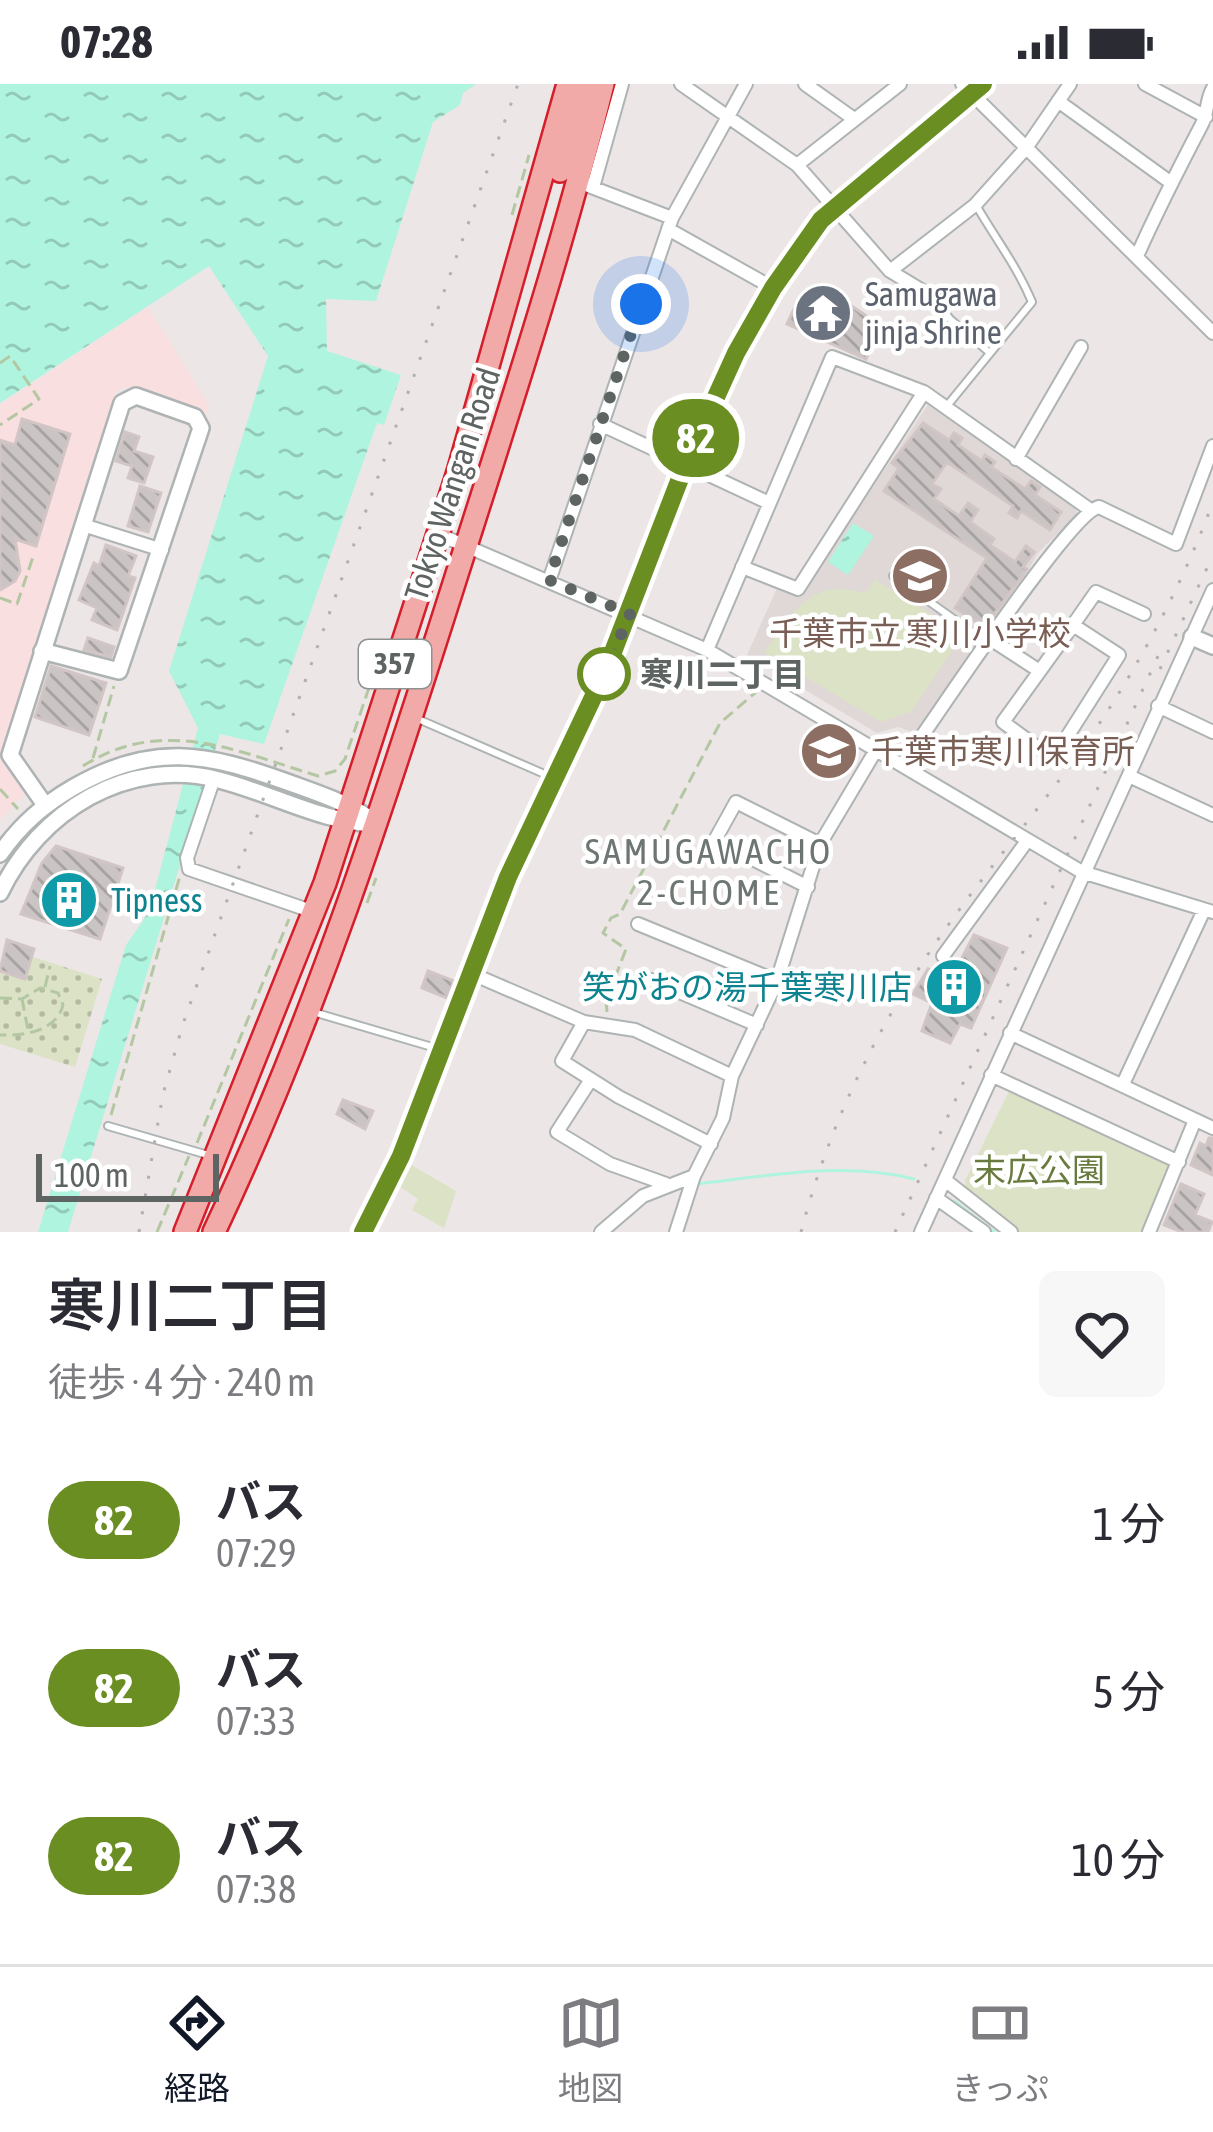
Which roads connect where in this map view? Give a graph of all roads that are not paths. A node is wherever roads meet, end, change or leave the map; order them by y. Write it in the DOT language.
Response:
graph roads {
  1 [pos="568,84"];
  2 [pos="585,84"];
  3 [pos="602,84"];
  4 [pos="622,84"];
  5 [pos="681,84"];
  6 [pos="746,84"];
  7 [pos="805,84"];
  8 [pos="900,84"];
  9 [pos="1070,84"];
  10 [pos="1145,84"];
  11 [pos="973,88"];
  12 [pos="1213,88"];
  13 [pos="1058,101"];
  14 [pos="728,117"];
  15 [pos="1206,117"];
  16 [pos="854,119"];
  17 [pos="1026,148"];
  18 [pos="797,166"];
  19 [pos="1170,182"];
  20 [pos="586,185"];
  21 [pos="975,205"];
  22 [pos="834,209"];
  23 [pos="670,224"];
  24 [pos="1137,256"];
  25 [pos="890,272"];
  26 [pos="773,288"];
  27 [pos="931,296"];
  28 [pos="1213,333"];
  29 [pos="1081,347"];
  30 [pos="990,353"];
  31 [pos="924,392"];
  32 [pos="946,407"];
  33 [pos="600,424"];
  34 [pos="1213,446"];
  35 [pos="1016,459"];
  36 [pos="686,463"];
  37 [pos="458,472"];
  38 [pos="769,503"];
  39 [pos="1089,509"];
  40 [pos="83,525"];
  41 [pos="437,534"];
  42 [pos="466,546"];
  43 [pos="162,550"];
  44 [pos="742,567"];
  45 [pos="892,576"];
  46 [pos="549,580"];
  47 [pos="1213,590"];
  48 [pos="630,614"];
  49 [pos="1144,614"];
  50 [pos="1073,625"];
  51 [pos="1192,637"];
  52 [pos="992,640"];
  53 [pos="1213,646"];
  54 [pos="707,650"];
  55 [pos="42,651"];
  56 [pos="1038,670"];
  57 [pos="1158,706"];
  58 [pos="413,717"];
  59 [pos="1213,732"];
  60 [pos="876,750"];
  61 [pos="902,765"];
  62 [pos="1129,776"];
  63 [pos="552,777"];
  64 [pos="214,778"];
  65 [pos="45,805"];
  66 [pos="347,814"];
  67 [pos="1213,815"];
  68 [pos="378,824"];
  69 [pos="1027,842"];
  70 [pos="820,844"];
  71 [pos="0,854"];
  72 [pos="1082,872"];
  73 [pos="808,887"];
  74 [pos="0,892"];
  75 [pos="1209,911"];
  76 [pos="303,913"];
  77 [pos="638,924"];
  78 [pos="943,956"];
  79 [pos="470,973"];
  80 [pos="652,980"];
  81 [pos="777,981"];
  82 [pos="310,1011"];
  83 [pos="584,1022"];
  84 [pos="758,1024"];
  85 [pos="1010,1033"];
  86 [pos="442,1050"];
  87 [pos="991,1075"];
  88 [pos="732,1076"];
  89 [pos="590,1081"];
  90 [pos="1124,1084"];
  91 [pos="1195,1120"];
  92 [pos="108,1126"];
  93 [pos="1213,1128"];
  94 [pos="711,1144"];
  95 [pos="204,1154"];
  96 [pos="1179,1162"];
  97 [pos="945,1180"];
  98 [pos="692,1182"];
  99 [pos="666,1184"];
  100 [pos="937,1198"];
  101 [pos="185,1232"];
  102 [pos="214,1232"];
  103 [pos="363,1232"];
  104 [pos="601,1232"];
  105 [pos="676,1232"];
  106 [pos="921,1232"];
  107 [pos="984,1232"];
  108 [pos="1011,1232"];
  109 [pos="1149,1232"];
  1 -- 37 [label="highway, Tokyo Wangan Road / 357"];
  2 -- 37 [label="highway"];
  3 -- 20 [label="highway, Tokyo Wangan Road / 357"];
  4 -- 20 [label="street"];
  5 -- 14 [label="street"];
  6 -- 14 [label="street"];
  7 -- 16 [label="street"];
  8 -- 16 [label="street"];
  9 -- 13 [label="street"];
  10 -- 15 [label="street"];
  11 -- 17 [label="street"];
  11 -- 22 [label="street"];
  12 -- 15 [label="street"];
  13 -- 17 [label="street"];
  13 -- 19 [label="street"];
  14 -- 18 [label="street"];
  14 -- 23 [label="street"];
  15 -- 19 [label="street"];
  16 -- 18 [label="street"];
  17 -- 21 [label="street"];
  17 -- 24 [label="street"];
  18 -- 22 [label="street"];
  19 -- 24 [label="street"];
  20 -- 23 [label="street"];
  20 -- 42 [label="highway, Tokyo Wangan Road / 357"];
  21 -- 25 [label="street"];
  21 -- 30 [label="lane"];
  22 -- 25 [label="street"];
  22 -- 26 [label="street"];
  23 -- 26 [label="street"];
  23 -- 33 [label="street"];
  24 -- 28 [label="street"];
  25 -- 27 [label="street"];
  26 -- 36 [label="street"];
  27 -- 30 [label="lane"];
  29 -- 35 [label="street"];
  30 -- 32 [label="lane"];
  31 -- 32 [label="street"];
  31 -- 38 [label="street"];
  31 -- 44 [label="street"];
  32 -- 35 [label="street"];
  33 -- 36 [label="street"];
  33 -- 46 [label="street"];
  34 -- 39 [label="street"];
  35 -- 39 [label="street"];
  36 -- 38 [label="street"];
  36 -- 48 [label="street"];
  37 -- 41 [label="highway, Tokyo Wangan Road / 357"];
  38 -- 44 [label="street"];
  39 -- 52 [label="street"];
  40 -- 43 [label="street"];
  40 -- 43 [label="street"];
  40 -- 55 [label="street"];
  41 -- 42 [label="street"];
  41 -- 66 [label="highway, Tokyo Wangan Road / 357"];
  42 -- 46 [label="street"];
  42 -- 58 [label="highway, Tokyo Wangan Road / 357"];
  43 -- 55 [label="street"];
  44 -- 54 [label="street"];
  45 -- 52 [label="lane"];
  46 -- 48 [label="street"];
  47 -- 51 [label="street"];
  48 -- 54 [label="street"];
  48 -- 63 [label="street"];
  49 -- 50 [label="street"];
  50 -- 56 [label="street"];
  50 -- 56 [label="street"];
  51 -- 53 [label="street"];
  51 -- 57 [label="street"];
  52 -- 56 [label="street"];
  52 -- 61 [label="street"];
  54 -- 60 [label="street"];
  55 -- 65 [label="street"];
  57 -- 59 [label="street"];
  57 -- 62 [label="street"];
  58 -- 63 [label="lane"];
  58 -- 68 [label="highway, Tokyo Wangan Road / 357"];
  60 -- 61 [label="street"];
  60 -- 70 [label="street"];
  61 -- 69 [label="street"];
  62 -- 67 [label="street"];
  62 -- 72 [label="street"];
  63 -- 79 [label="street"];
  64 -- 66 [label="street"];
  64 -- 74 [label="street"];
  64 -- 76 [label="street"];
  65 -- 66 [label="street"];
  65 -- 71 [label="street"];
  66 -- 68 [label="street"];
  66 -- 76 [label="highway, Tokyo Wangan Road / 357"];
  68 -- 82 [label="highway, Tokyo Wangan Road / 357"];
  69 -- 72 [label="street"];
  69 -- 78 [label="street"];
  70 -- 73 [label="street"];
  70 -- 73 [label="street"];
  72 -- 75 [label="street"];
  72 -- 85 [label="street"];
  73 -- 81 [label="street"];
  75 -- 90 [label="street"];
  76 -- 95 [label="highway, Tokyo Wangan Road / 357"];
  77 -- 81 [label="street"];
  79 -- 83 [label="street"];
  79 -- 86 [label="street"];
  80 -- 84 [label="street"];
  81 -- 84 [label="street"];
  82 -- 86 [label="lane"];
  82 -- 102 [label="highway, Tokyo Wangan Road / 357"];
  83 -- 88 [label="street"];
  83 -- 89 [label="street"];
  84 -- 88 [label="street"];
  85 -- 87 [label="street"];
  85 -- 90 [label="street"];
  86 -- 103 [label="street"];
  87 -- 96 [label="street"];
  87 -- 97 [label="street"];
  88 -- 94 [label="street"];
  89 -- 94 [label="street"];
  89 -- 99 [label="street"];
  90 -- 91 [label="street"];
  91 -- 93 [label="street"];
  91 -- 96 [label="street"];
  92 -- 95 [label="lane"];
  94 -- 98 [label="street"];
  95 -- 101 [label="highway, Tokyo Wangan Road / 357"];
  96 -- 109 [label="street"];
  97 -- 100 [label="street"];
  97 -- 108 [label="street"];
  98 -- 99 [label="street"];
  98 -- 105 [label="street"];
  99 -- 104 [label="street"];
  100 -- 106 [label="street"];
  100 -- 107 [label="street"];
}
